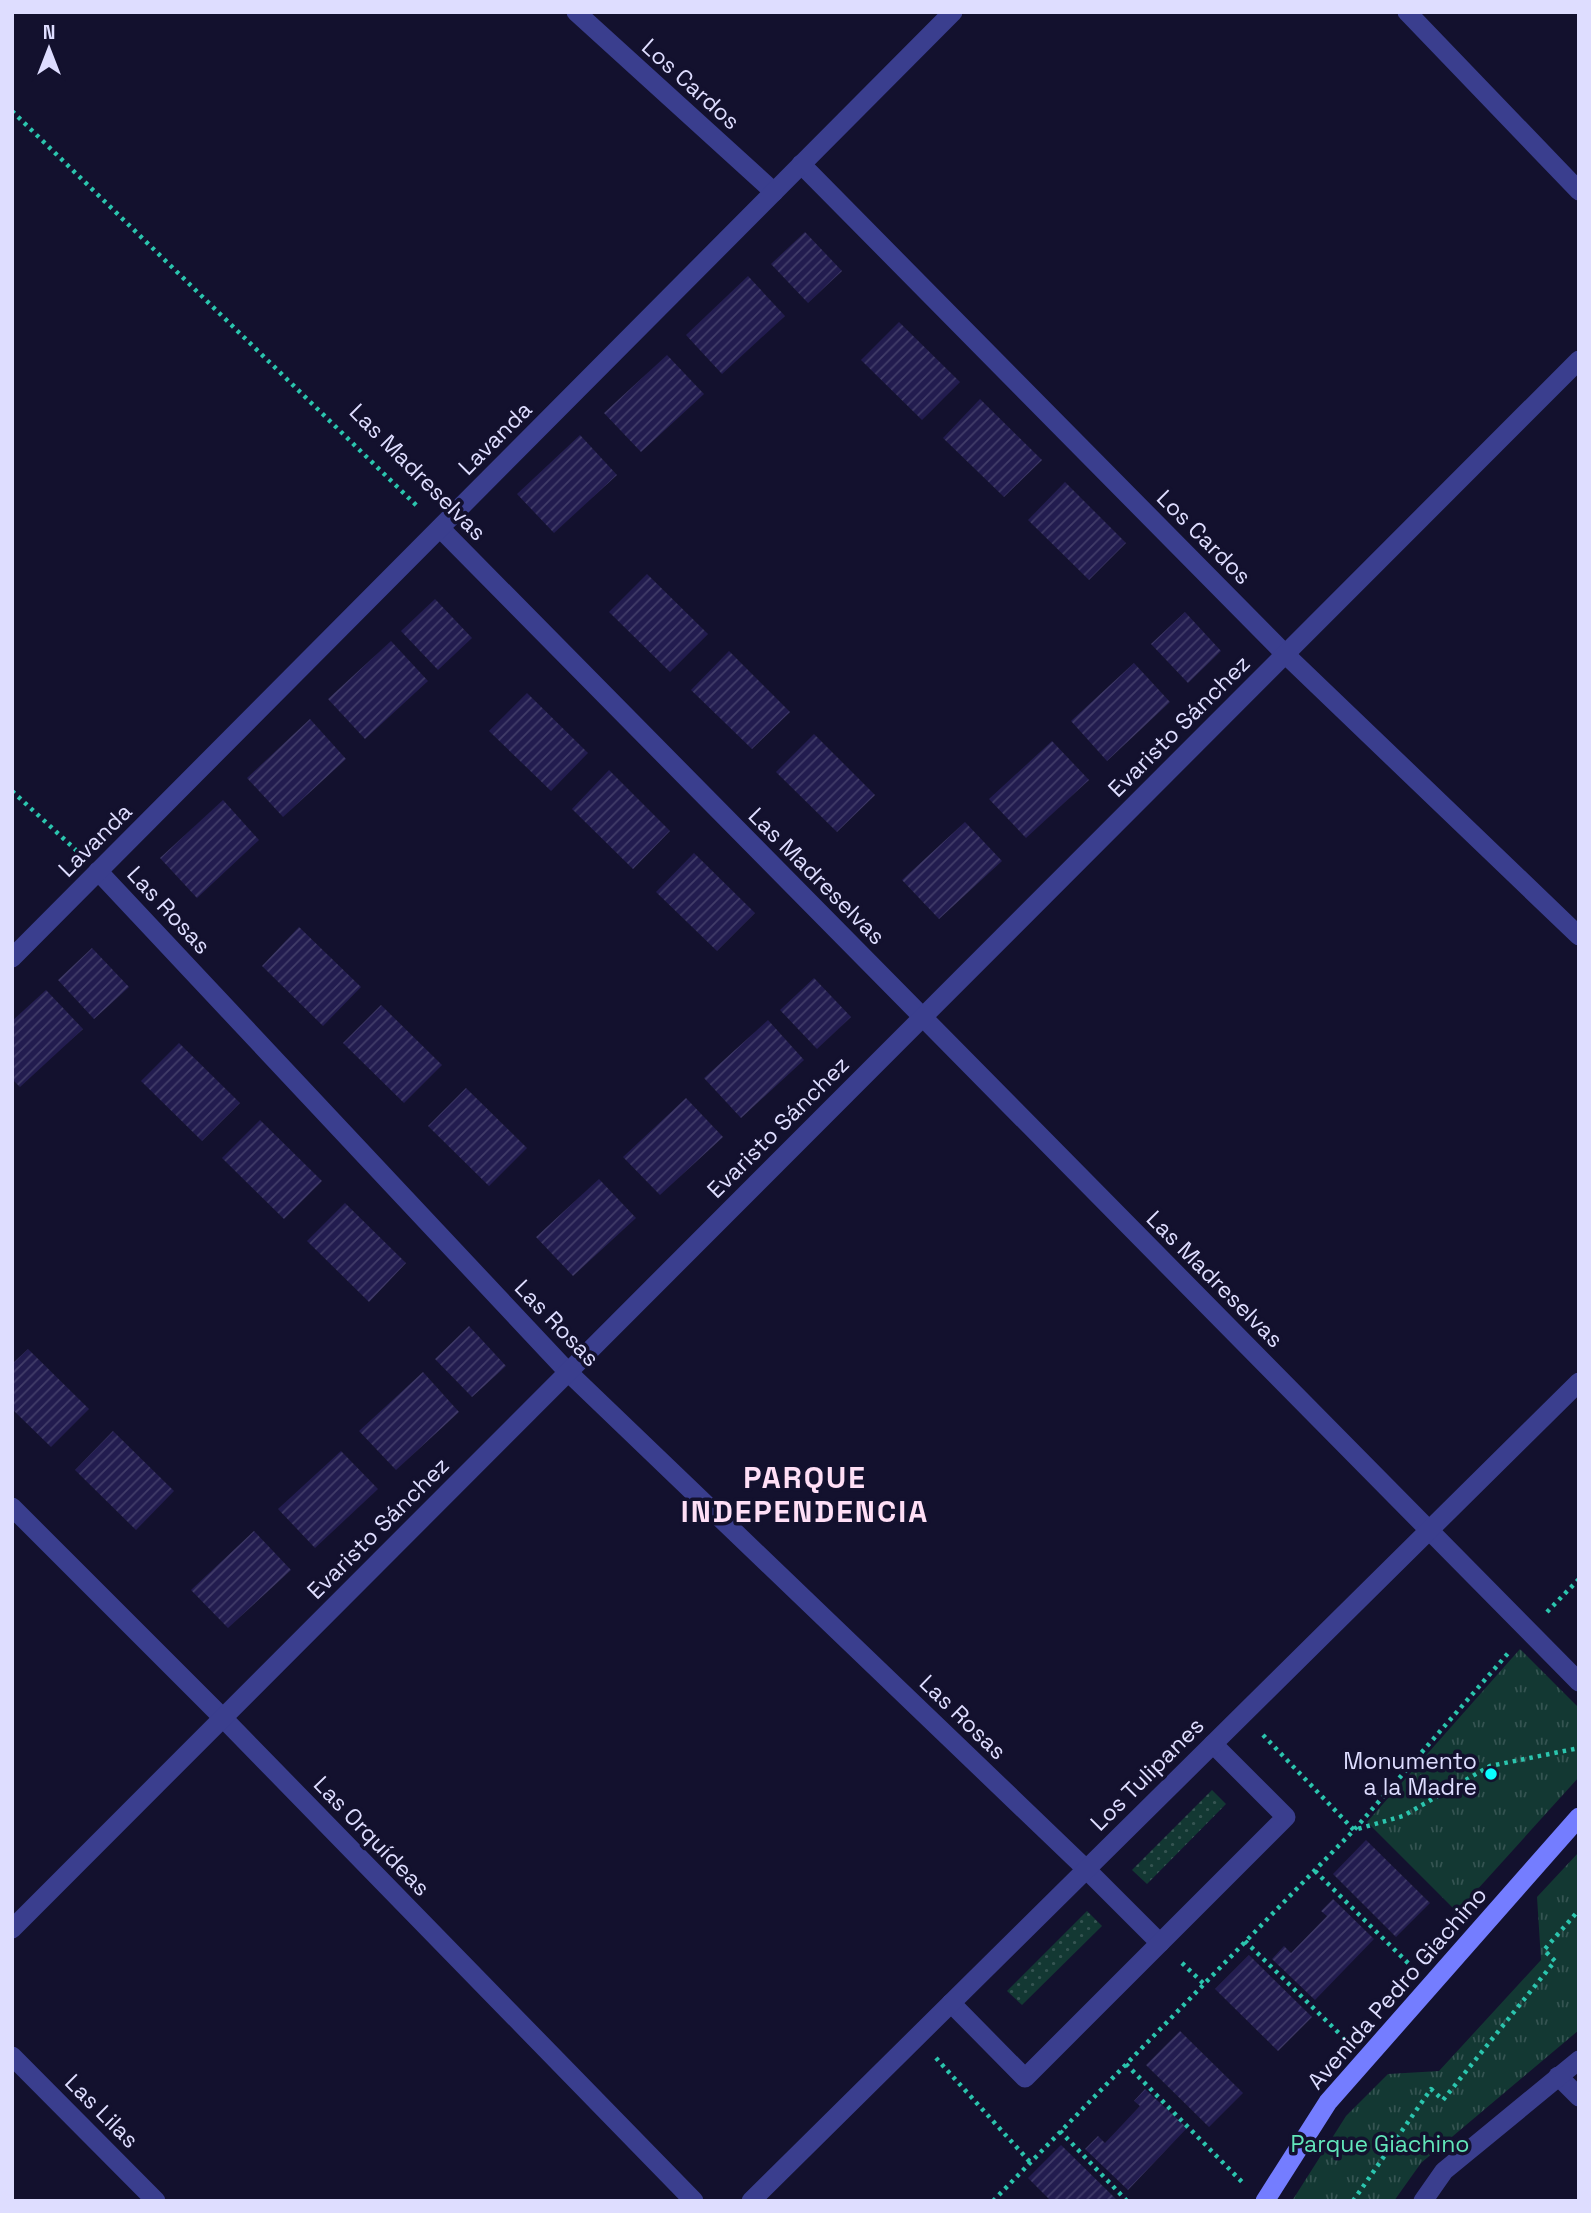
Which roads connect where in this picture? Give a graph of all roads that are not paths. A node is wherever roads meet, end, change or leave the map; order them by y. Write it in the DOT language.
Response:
graph roads {
  1 [pos="576,12"];
  2 [pos="953,12"];
  3 [pos="1407,12"];
  4 [pos="802,164"];
  5 [pos="1579,191"];
  6 [pos="774,192"];
  7 [pos="1579,360"];
  8 [pos="440,528"];
  9 [pos="1285,654"];
  10 [pos="99,871"];
  11 [pos="1579,936"];
  12 [pos="12,958"];
  13 [pos="922,1018"];
  14 [pos="568,1372"];
  15 [pos="1579,1382"];
  16 [pos="12,1507"];
  17 [pos="1428,1530"];
  18 [pos="1579,1682"];
  19 [pos="223,1718"];
  20 [pos="1213,1744"];
  21 [pos="1579,1817"];
  22 [pos="1086,1869"];
  23 [pos="12,1929"];
  24 [pos="1160,1943"];
  25 [pos="951,2003"];
  26 [pos="12,2056"];
  27 [pos="1579,2060"];
  28 [pos="1558,2076"];
  29 [pos="1579,2097"];
  30 [pos="1258,2197"];
  31 [pos="156,2201"];
  32 [pos="694,2201"];
  33 [pos="751,2201"];
  34 [pos="1423,2201"];
  1 -- 6 [label="street, Los Cardos"];
  2 -- 4 [label="street, Lavanda"];
  3 -- 5 [label="street"];
  4 -- 6 [label="street, Lavanda"];
  4 -- 9 [label="street, Los Cardos"];
  6 -- 8 [label="street, Lavanda"];
  7 -- 9 [label="street, Evaristo Sánchez"];
  8 -- 10 [label="street, Lavanda"];
  8 -- 13 [label="street, Las Madreselvas"];
  9 -- 11 [label="street, Los Cardos"];
  9 -- 13 [label="street, Evaristo Sánchez"];
  10 -- 12 [label="street, Lavanda"];
  10 -- 14 [label="street, Las Rosas"];
  13 -- 14 [label="street, Evaristo Sánchez"];
  13 -- 17 [label="street, Las Madreselvas"];
  14 -- 19 [label="street, Evaristo Sánchez"];
  14 -- 22 [label="street, Las Rosas"];
  15 -- 17 [label="street, Los Tulipanes"];
  16 -- 19 [label="street, Las Orquídeas"];
  17 -- 18 [label="street, Las Madreselvas"];
  17 -- 20 [label="street, Los Tulipanes"];
  19 -- 23 [label="street, Evaristo Sánchez"];
  19 -- 32 [label="street, Las Orquídeas"];
  20 -- 22 [label="street, Los Tulipanes"];
  20 -- 24 [label="street"];
  21 -- 30 [label="main road, Avenida Pedro Giachino"];
  22 -- 24 [label="street, Las Rosas"];
  22 -- 25 [label="street, Los Tulipanes"];
  24 -- 25 [label="street"];
  25 -- 33 [label="street, Los Tulipanes"];
  26 -- 31 [label="street, Las Lilas"];
  27 -- 28 [label="street"];
  28 -- 29 [label="street"];
  28 -- 34 [label="street"];
}
